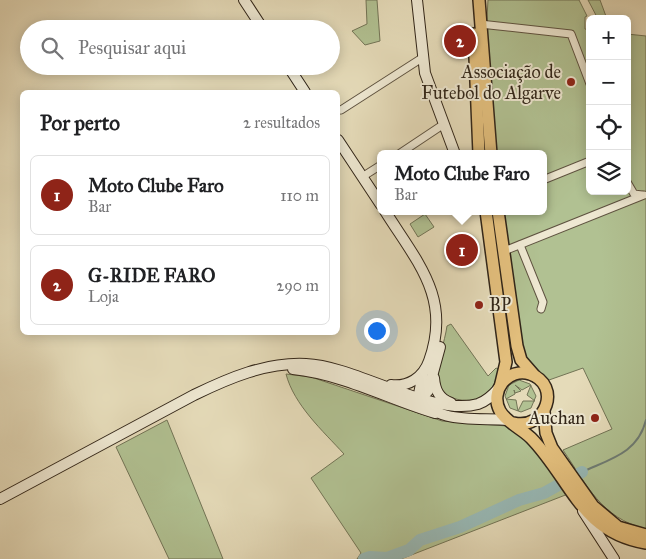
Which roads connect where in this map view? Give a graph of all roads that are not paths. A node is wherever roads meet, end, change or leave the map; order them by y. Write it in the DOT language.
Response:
graph roads {
  1 [pos="244,0"];
  2 [pos="417,0"];
  3 [pos="472,0"];
  4 [pos="479,0"];
  5 [pos="256,20"];
  6 [pos="480,24"];
  7 [pos="422,58"];
  8 [pos="586,73"];
  9 [pos="294,75"];
  10 [pos="304,90"];
  11 [pos="341,110"];
  12 [pos="444,124"];
  13 [pos="340,143"];
  14 [pos="405,150"];
  15 [pos="454,150"];
  16 [pos="480,150"];
  17 [pos="491,150"];
  18 [pos="586,163"];
  19 [pos="377,168"];
  20 [pos="362,177"];
  21 [pos="547,178"];
  22 [pos="631,189"];
  23 [pos="645,196"];
  24 [pos="377,199"];
  25 [pos="388,215"];
  26 [pos="487,215"];
  27 [pos="499,215"];
  28 [pos="520,245"];
  29 [pos="504,251"];
  30 [pos="541,309"];
  31 [pos="258,370"];
  32 [pos="429,375"];
  33 [pos="536,377"];
  34 [pos="380,384"];
  35 [pos="500,386"];
  36 [pos="421,399"];
  37 [pos="406,404"];
  38 [pos="459,405"];
  39 [pos="544,412"];
  40 [pos="435,413"];
  41 [pos="511,422"];
  42 [pos="561,471"];
  43 [pos="574,489"];
  44 [pos="0,499"];
  45 [pos="646,535"];
  46 [pos="646,543"];
  47 [pos="614,559"];
  1 -- 5 [label="main road"];
  2 -- 7 [label="main road"];
  3 -- 16 [label="main road"];
  4 -- 6 [label="main road"];
  6 -- 8 [label="street"];
  6 -- 17 [label="main road"];
  7 -- 11 [label="street"];
  7 -- 12 [label="main road"];
  9 -- 10 [label="main road"];
  12 -- 14 [label="street"];
  12 -- 15 [label="main road"];
  13 -- 20 [label="main road"];
  18 -- 21 [label="street"];
  19 -- 20 [label="street"];
  20 -- 24 [label="main road"];
  22 -- 23 [label="street"];
  23 -- 28 [label="street"];
  25 -- 32 [label="main road"];
  26 -- 35 [label="main road"];
  27 -- 29 [label="main road"];
  28 -- 29 [label="street"];
  28 -- 30 [label="street"];
  29 -- 33 [label="main road"];
  31 -- 34 [label="main road"];
  31 -- 37 [label="main road"];
  31 -- 44 [label="main road"];
  32 -- 34 [label="main road"];
  32 -- 36 [label="main road"];
  32 -- 38 [label="main road"];
  33 -- 35 [label="main road"];
  33 -- 39 [label="main road"];
  34 -- 36 [label="main road"];
  35 -- 38 [label="main road"];
  35 -- 41 [label="main road"];
  36 -- 37 [label="main road"];
  36 -- 38 [label="main road"];
  36 -- 40 [label="main road"];
  37 -- 40 [label="main road"];
  39 -- 41 [label="main road"];
  39 -- 42 [label="main road"];
  40 -- 41 [label="main road"];
  41 -- 42 [label="main road"];
  42 -- 43 [label="main road"];
  43 -- 45 [label="main road"];
  43 -- 46 [label="main road"];
  43 -- 47 [label="main road"];
}
